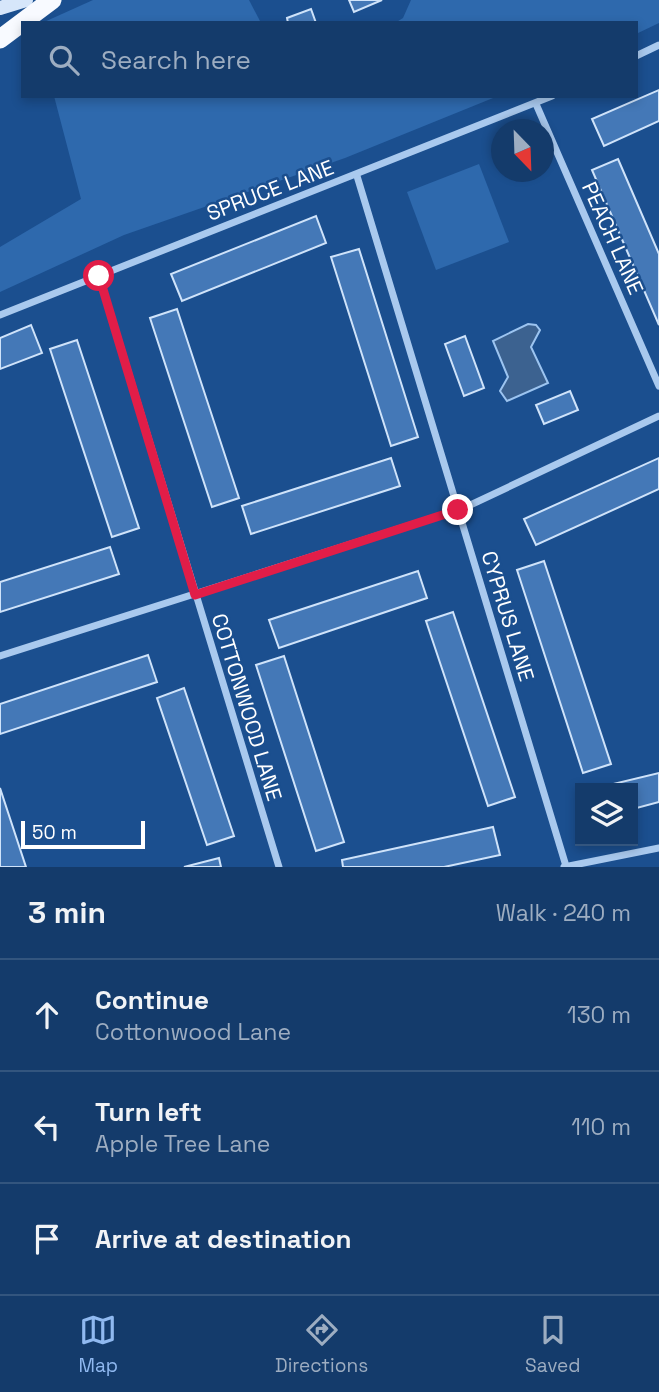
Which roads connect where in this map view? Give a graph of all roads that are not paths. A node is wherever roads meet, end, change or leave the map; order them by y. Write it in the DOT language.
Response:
graph roads {
  1 [pos="26,0"];
  2 [pos="52,0"];
  3 [pos="0,8"];
  4 [pos="24,21"];
  5 [pos="21,23"];
  6 [pos="0,39"];
  7 [pos="659,45"];
  8 [pos="638,55"];
  9 [pos="548,98"];
  10 [pos="536,104"];
  11 [pos="357,176"];
  12 [pos="99,276"];
  13 [pos="0,314"];
  14 [pos="659,386"];
  15 [pos="659,416"];
  16 [pos="458,510"];
  17 [pos="195,595"];
  18 [pos="0,656"];
  19 [pos="659,848"];
  20 [pos="279,867"];
  21 [pos="564,867"];
  1 -- 3 [label="main road"];
  2 -- 4 [label="highway"];
  5 -- 6 [label="highway"];
  7 -- 8 [label="street"];
  9 -- 10 [label="street, SPRUCE LANE"];
  10 -- 11 [label="street, SPRUCE LANE"];
  10 -- 14 [label="street, PEACH LANE"];
  11 -- 12 [label="street, SPRUCE LANE"];
  11 -- 16 [label="street, CYPRUS LANE"];
  12 -- 13 [label="street, SPRUCE LANE"];
  12 -- 17 [label="street, COTTONWOOD LANE"];
  15 -- 16 [label="street"];
  16 -- 17 [label="street"];
  16 -- 21 [label="street, CYPRUS LANE"];
  17 -- 18 [label="street"];
  17 -- 20 [label="street, COTTONWOOD LANE"];
  19 -- 21 [label="street"];
}
